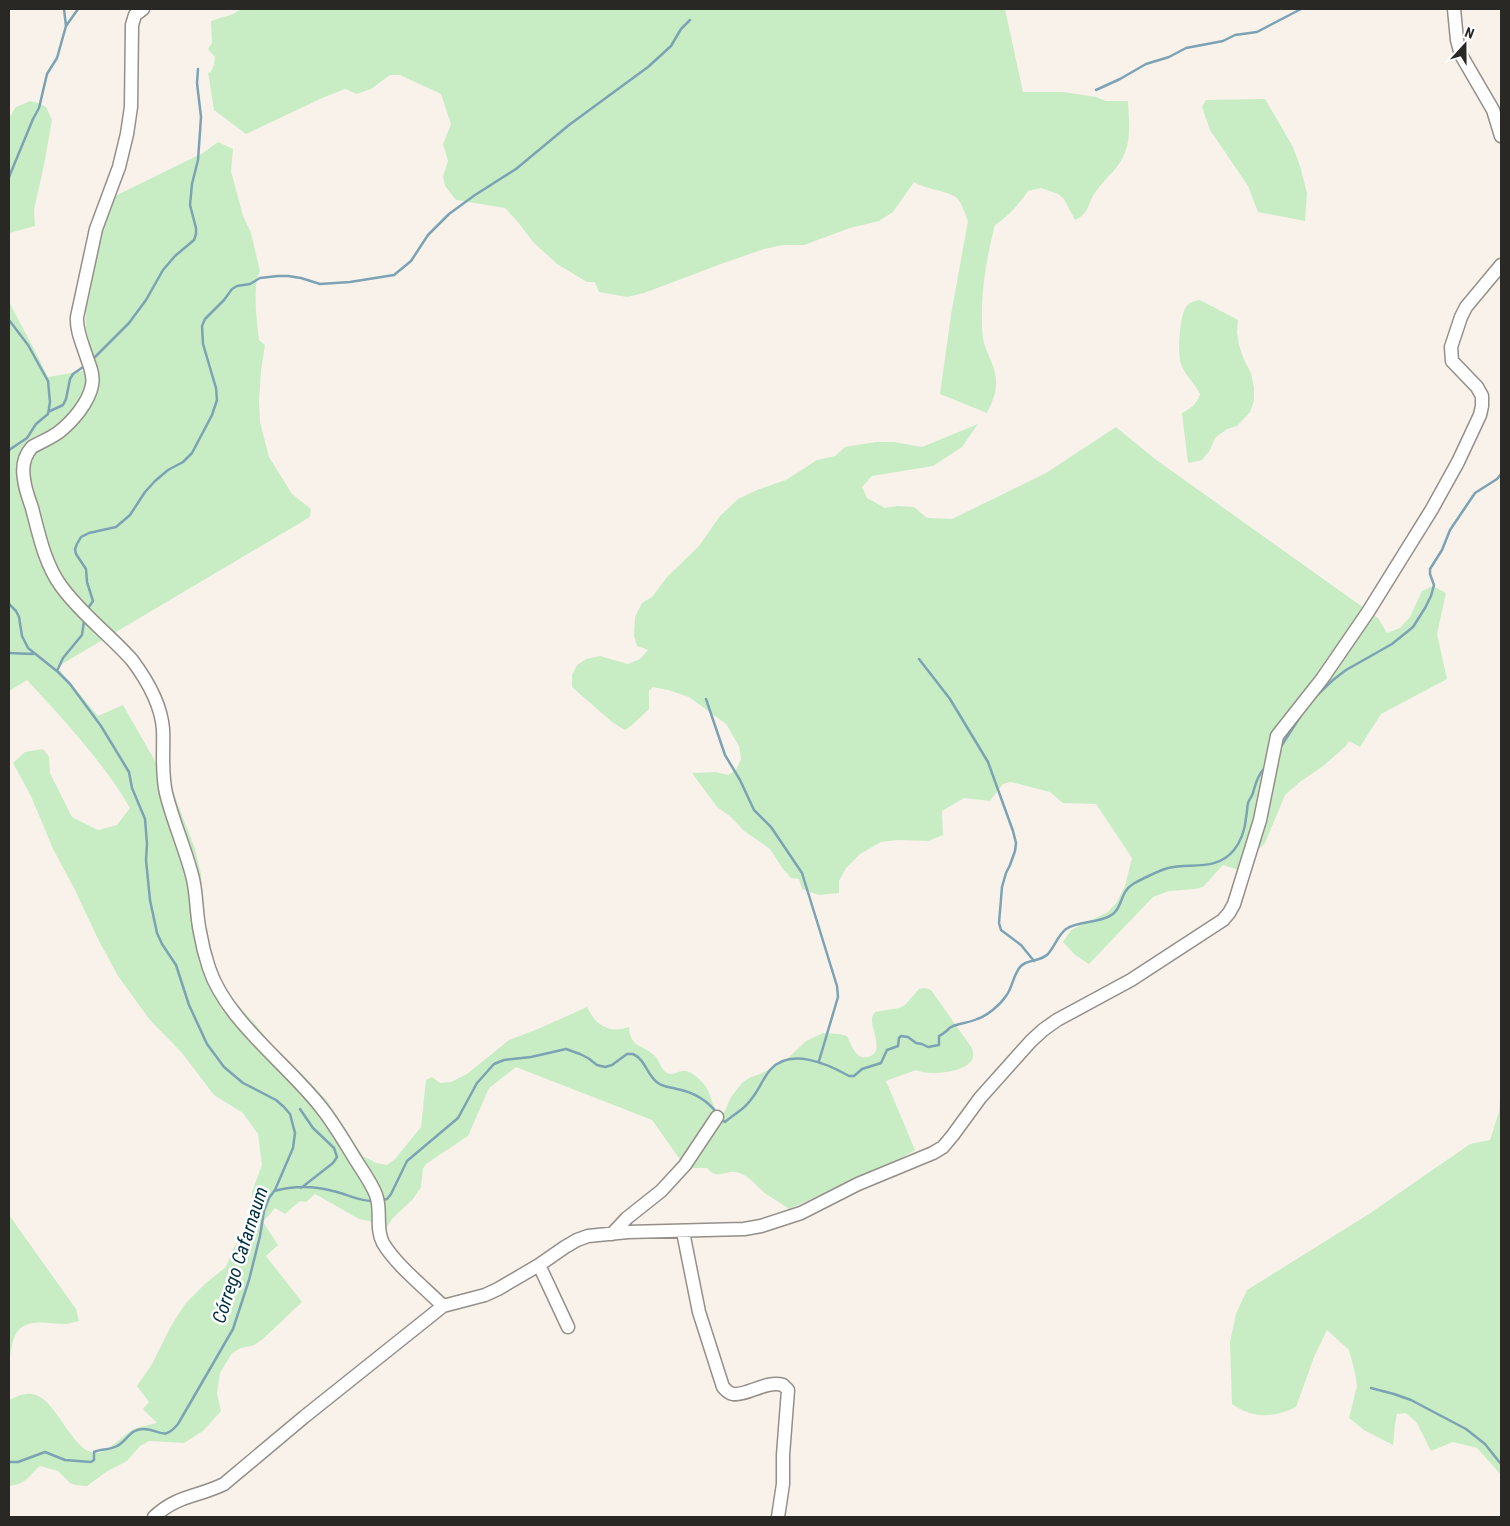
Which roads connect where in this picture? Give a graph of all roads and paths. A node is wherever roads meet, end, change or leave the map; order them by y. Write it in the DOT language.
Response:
graph roads {
  1 [pos="143,9"];
  2 [pos="1454,9"];
  3 [pos="1501,136"];
  4 [pos="1501,265"];
  5 [pos="717,1117"];
  6 [pos="683,1232"];
  7 [pos="612,1234"];
  8 [pos="539,1266"];
  9 [pos="443,1306"];
  10 [pos="568,1327"];
  11 [pos="154,1517"];
  12 [pos="778,1517"];
  1 -- 9 [label="street"];
  2 -- 3 [label="street"];
  4 -- 6 [label="street"];
  5 -- 7 [label="street"];
  6 -- 7 [label="street"];
  6 -- 12 [label="street"];
  7 -- 8 [label="street"];
  8 -- 9 [label="street"];
  8 -- 10 [label="street"];
  9 -- 11 [label="street"];
}
